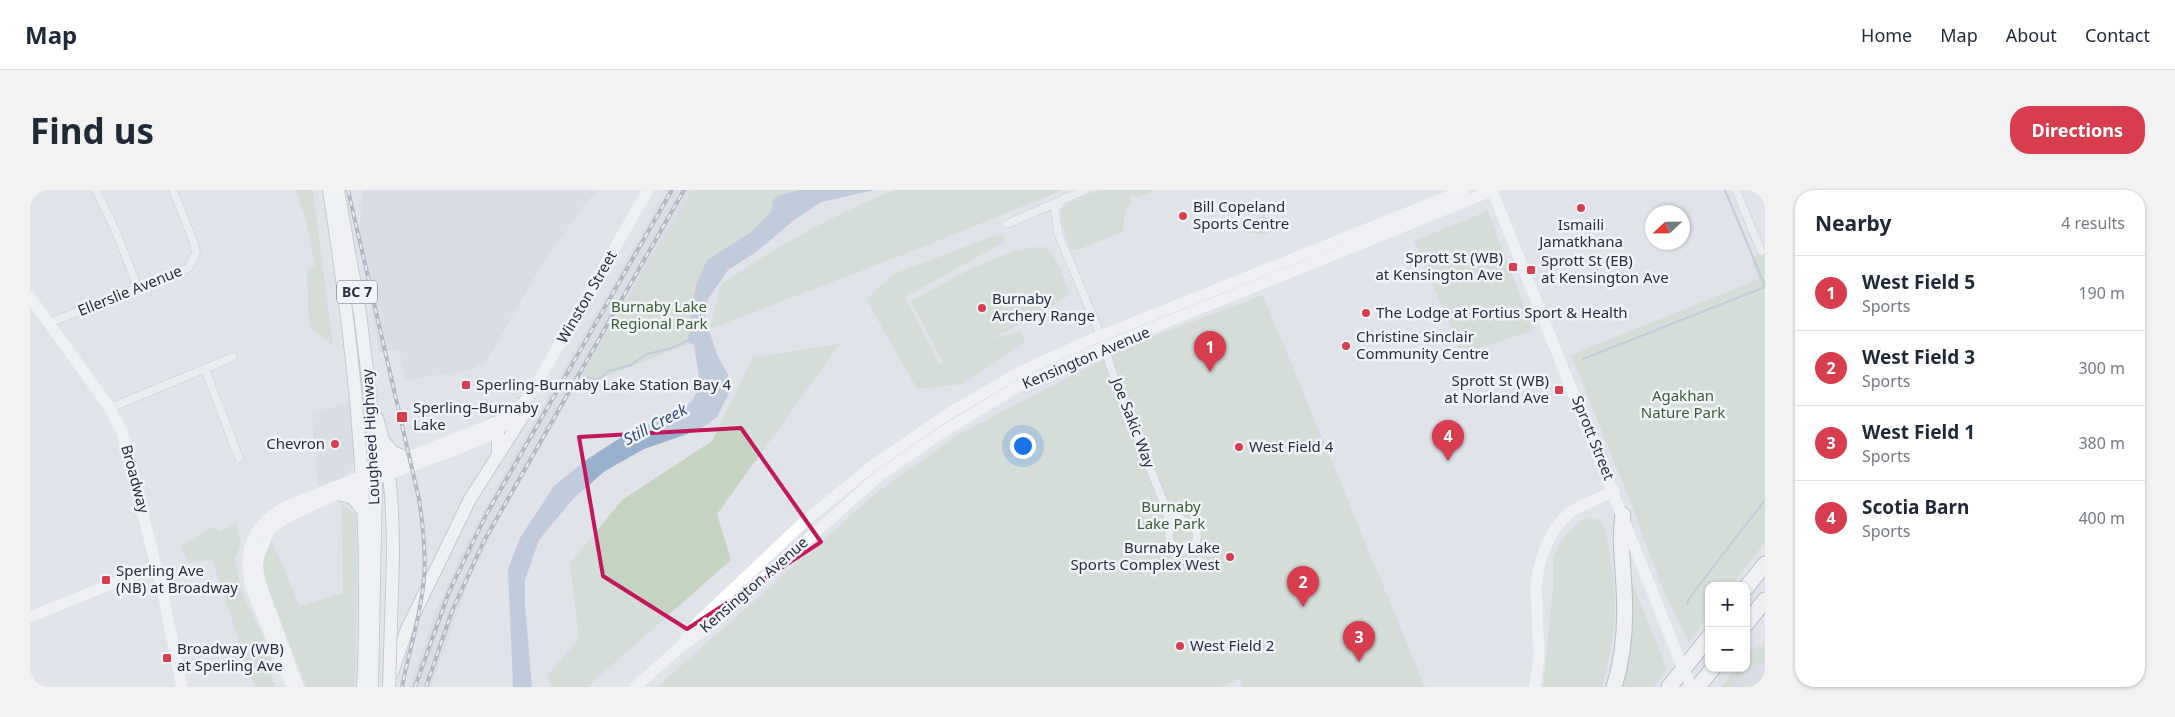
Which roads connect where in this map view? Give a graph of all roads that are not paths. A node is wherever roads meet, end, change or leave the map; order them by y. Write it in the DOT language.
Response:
graph roads {
  1 [pos="96,190"];
  2 [pos="173,190"];
  3 [pos="329,190"];
  4 [pos="338,190"];
  5 [pos="648,190"];
  6 [pos="1085,190"];
  7 [pos="1464,190"];
  8 [pos="1493,190"];
  9 [pos="1736,190"];
  10 [pos="1064,198"];
  11 [pos="1007,224"];
  12 [pos="1761,251"];
  13 [pos="138,288"];
  14 [pos="30,297"];
  15 [pos="49,323"];
  16 [pos="1103,342"];
  17 [pos="233,357"];
  18 [pos="205,369"];
  19 [pos="370,395"];
  20 [pos="524,402"];
  21 [pos="110,408"];
  22 [pos="495,427"];
  23 [pos="384,442"];
  24 [pos="498,453"];
  25 [pos="239,458"];
  26 [pos="407,458"];
  27 [pos="382,472"];
  28 [pos="362,479"];
  29 [pos="1614,492"];
  30 [pos="338,494"];
  31 [pos="1166,508"];
  32 [pos="364,511"];
  33 [pos="1623,514"];
  34 [pos="1185,522"];
  35 [pos="1170,529"];
  36 [pos="261,534"];
  37 [pos="1765,564"];
  38 [pos="156,566"];
  39 [pos="1750,583"];
  40 [pos="1765,600"];
  41 [pos="30,617"];
  42 [pos="1750,619"];
  43 [pos="1705,641"];
  44 [pos="1710,672"];
  45 [pos="293,686"];
  46 [pos="182,687"];
  47 [pos="363,687"];
  48 [pos="372,687"];
  49 [pos="388,687"];
  50 [pos="635,687"];
  51 [pos="1535,687"];
  52 [pos="1614,687"];
  53 [pos="1670,687"];
  54 [pos="1691,687"];
  55 [pos="1698,687"];
  1 -- 13 [label="street"];
  2 -- 13 [label="street, Ellerslie Avenue"];
  3 -- 28 [label="main road, Lougheed Highway / BC 7"];
  4 -- 19 [label="main road, Lougheed Highway / BC 7"];
  5 -- 20 [label="main road, Winston Street"];
  6 -- 10 [label="street"];
  7 -- 16 [label="main road, Kensington Avenue"];
  8 -- 16 [label="main road, Kensington Avenue"];
  8 -- 29 [label="main road, Sprott Street"];
  9 -- 12 [label="street"];
  10 -- 11 [label="street"];
  10 -- 16 [label="street, Joe Sakic Way"];
  13 -- 15 [label="street, Ellerslie Avenue"];
  14 -- 15 [label="main road, Broadway"];
  15 -- 21 [label="main road, Broadway"];
  16 -- 31 [label="street, Joe Sakic Way"];
  16 -- 50 [label="main road, Kensington Avenue"];
  17 -- 18 [label="street"];
  18 -- 21 [label="street"];
  18 -- 25 [label="street"];
  19 -- 23 [label="main road"];
  19 -- 27 [label="main road, Lougheed Highway / BC 7"];
  20 -- 22 [label="main road, Winston Street"];
  20 -- 24 [label="main road"];
  21 -- 38 [label="main road, Broadway"];
  22 -- 24 [label="main road"];
  22 -- 26 [label="main road"];
  22 -- 27 [label="main road"];
  23 -- 26 [label="main road"];
  23 -- 27 [label="main road"];
  24 -- 49 [label="main road"];
  26 -- 27 [label="main road"];
  27 -- 28 [label="main road"];
  27 -- 48 [label="main road, Lougheed Highway / BC 7"];
  27 -- 49 [label="main road, bridge"];
  28 -- 30 [label="main road"];
  28 -- 32 [label="main road, Lougheed Highway / BC 7"];
  28 -- 36 [label="main road"];
  29 -- 33 [label="main road, Sprott Street"];
  29 -- 51 [label="main road"];
  30 -- 32 [label="main road"];
  30 -- 36 [label="main road"];
  31 -- 34 [label="street, Joe Sakic Way"];
  31 -- 35 [label="street, Joe Sakic Way"];
  32 -- 47 [label="main road, Lougheed Highway / BC 7"];
  33 -- 52 [label="highway"];
  33 -- 54 [label="main road, Sprott Street, bridge"];
  34 -- 35 [label="street"];
  34 -- 35 [label="street, Joe Sakic Way"];
  36 -- 45 [label="main road"];
  37 -- 39 [label="highway"];
  38 -- 41 [label="main road"];
  38 -- 46 [label="main road, Broadway"];
  40 -- 42 [label="highway"];
  43 -- 53 [label="highway"];
  44 -- 55 [label="highway"];
}
